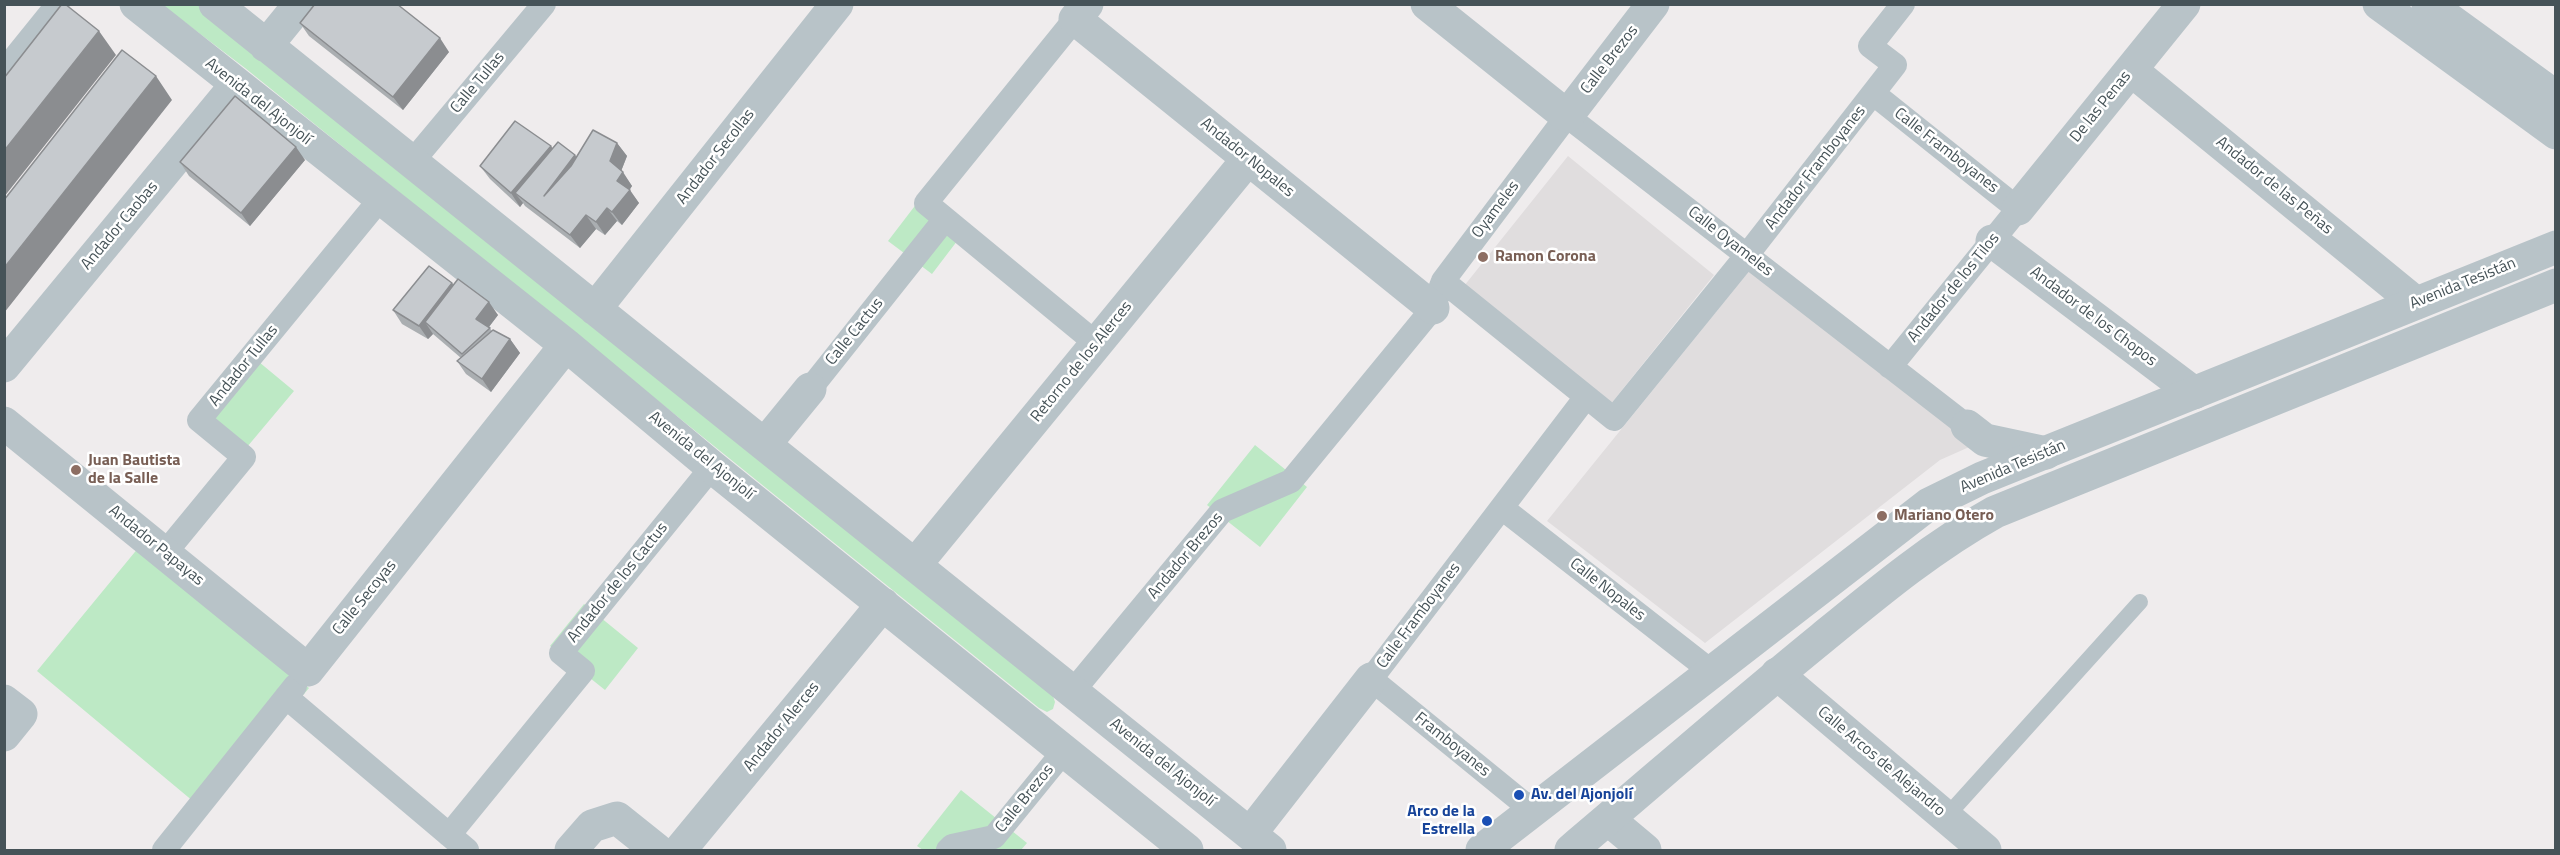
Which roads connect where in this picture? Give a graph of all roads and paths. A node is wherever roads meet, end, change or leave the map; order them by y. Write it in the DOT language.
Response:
graph roads {
  1 [pos="58,4"];
  2 [pos="136,4"];
  3 [pos="215,4"];
  4 [pos="300,4"];
  5 [pos="544,4"];
  6 [pos="837,4"];
  7 [pos="1427,4"];
  8 [pos="1653,4"];
  9 [pos="1903,4"];
  10 [pos="2184,4"];
  11 [pos="2379,4"];
  12 [pos="2428,4"];
  13 [pos="1081,12"];
  14 [pos="266,46"];
  15 [pos="2131,70"];
  16 [pos="4,71"];
  17 [pos="236,85"];
  18 [pos="1874,94"];
  19 [pos="2556,97"];
  20 [pos="1567,116"];
  21 [pos="2556,133"];
  22 [pos="1248,159"];
  23 [pos="412,162"];
  24 [pos="381,198"];
  25 [pos="2018,209"];
  26 [pos="945,219"];
  27 [pos="1992,241"];
  28 [pos="2556,247"];
  29 [pos="1747,255"];
  30 [pos="2556,285"];
  31 [pos="1438,295"];
  32 [pos="2416,303"];
  33 [pos="595,309"];
  34 [pos="1096,344"];
  35 [pos="566,345"];
  36 [pos="4,366"];
  37 [pos="1890,367"];
  38 [pos="810,389"];
  39 [pos="2194,393"];
  40 [pos="1586,397"];
  41 [pos="1614,419"];
  42 [pos="4,423"];
  43 [pos="1967,426"];
  44 [pos="765,444"];
  45 [pos="2046,453"];
  46 [pos="712,467"];
  47 [pos="1502,508"];
  48 [pos="165,553"];
  49 [pos="915,565"];
  50 [pos="2140,602"];
  51 [pos="883,604"];
  52 [pos="308,669"];
  53 [pos="1712,672"];
  54 [pos="1777,674"];
  55 [pos="1371,680"];
  56 [pos="1063,684"];
  57 [pos="286,697"];
  58 [pos="1021,714"];
  59 [pos="1064,751"];
  60 [pos="1533,811"];
  61 [pos="1946,817"];
  62 [pos="1608,819"];
  63 [pos="1260,842"];
  64 [pos="458,843"];
  65 [pos="174,847"];
  66 [pos="571,850"];
  67 [pos="661,850"];
  68 [pos="948,850"];
  69 [pos="1187,850"];
  70 [pos="1482,850"];
  71 [pos="1571,850"];
  72 [pos="1645,850"];
  73 [pos="1985,850"];
  1 -- 16 [label="street"];
  2 -- 17 [label="street, Avenida del Ajonjolí"];
  3 -- 14 [label="street, Avenida del Ajonjolí"];
  4 -- 14 [label="street"];
  5 -- 23 [label="street, Calle Tullas"];
  6 -- 33 [label="street, Andador Secollas"];
  7 -- 20 [label="street, Calle Oyameles"];
  8 -- 20 [label="street, Calle Brezos"];
  9 -- 18 [label="street, Andador Framboyanes"];
  10 -- 15 [label="street, De las Penas"];
  11 -- 21 [label="street"];
  12 -- 19 [label="street"];
  13 -- 22 [label="street, Andador Nopales"];
  13 -- 26 [label="street"];
  14 -- 23 [label="street, Avenida del Ajonjolí"];
  15 -- 25 [label="street, De las Penas"];
  15 -- 32 [label="street, Andador de las Peñas"];
  17 -- 24 [label="street, Avenida del Ajonjolí"];
  17 -- 36 [label="street, Andador Caobas"];
  18 -- 25 [label="street, Calle Framboyanes"];
  18 -- 29 [label="street, Andador Framboyanes"];
  20 -- 29 [label="street, Calle Oyameles"];
  20 -- 31 [label="street, Oyameles"];
  22 -- 31 [label="street, Andador Nopales"];
  22 -- 34 [label="street, Retorno de los Alerces"];
  23 -- 24 [label="street"];
  23 -- 33 [label="street, Avenida del Ajonjolí"];
  24 -- 35 [label="street, Avenida del Ajonjolí"];
  24 -- 48 [label="street, Andador Tullas"];
  25 -- 27 [label="street, Andador de los Tilos"];
  26 -- 34 [label="street"];
  26 -- 38 [label="street, Calle Cactus"];
  27 -- 37 [label="street, Andador de los Tilos"];
  27 -- 39 [label="street, Andador de los Chopos"];
  28 -- 32 [label="street, Avenida Tesistán"];
  29 -- 37 [label="street, Calle Oyameles"];
  29 -- 41 [label="street, Andador Framboyanes"];
  30 -- 54 [label="street, Avenida Tesistán"];
  31 -- 40 [label="street, Andador Nopales"];
  31 -- 56 [label="street, Andador Brezos"];
  32 -- 39 [label="street, Avenida Tesistán"];
  33 -- 44 [label="street, Avenida del Ajonjolí"];
  34 -- 49 [label="street, Retorno de los Alerces"];
  35 -- 46 [label="street, Avenida del Ajonjolí"];
  35 -- 52 [label="street, Calle Secoyas"];
  37 -- 43 [label="street, Calle Oyameles"];
  38 -- 44 [label="street, Calle Cactus"];
  39 -- 45 [label="street, Avenida Tesistán"];
  40 -- 41 [label="street, Andador Nopales"];
  40 -- 47 [label="street, Calle Framboyanes"];
  42 -- 48 [label="street, Andador Papayas"];
  43 -- 45 [label="street, Calle Oyameles"];
  44 -- 49 [label="street, Avenida del Ajonjolí"];
  45 -- 53 [label="street, Avenida Tesistán"];
  46 -- 51 [label="street, Avenida del Ajonjolí"];
  46 -- 64 [label="street, Andador de los Cactus"];
  47 -- 53 [label="street, Calle Nopales"];
  47 -- 55 [label="street, Calle Framboyanes"];
  48 -- 52 [label="street, Andador Papayas"];
  49 -- 56 [label="street, Avenida del Ajonjolí"];
  50 -- 61 [label="lane"];
  51 -- 58 [label="street, Avenida del Ajonjolí"];
  51 -- 67 [label="street, Andador Alerces"];
  52 -- 57 [label="street, Calle Secoyas"];
  53 -- 60 [label="street, Avenida Tesistán"];
  54 -- 61 [label="street, Calle Arcos de Alejandro"];
  54 -- 62 [label="street, Avenida Tesistán"];
  55 -- 60 [label="street, Framboyanes"];
  55 -- 63 [label="street, Calle Framboyanes"];
  56 -- 58 [label="street"];
  56 -- 63 [label="street, Avenida del Ajonjolí"];
  57 -- 64 [label="street"];
  57 -- 65 [label="street, Calle Secoyas"];
  58 -- 59 [label="street, Avenida del Ajonjolí"];
  59 -- 68 [label="street, Calle Brezos"];
  59 -- 69 [label="street, Avenida del Ajonjolí"];
  60 -- 70 [label="street, Avenida Tesistán"];
  61 -- 73 [label="street, Calle Arcos de Alejandro"];
  62 -- 71 [label="street, Avenida Tesistán"];
  62 -- 72 [label="street"];
  66 -- 67 [label="street"];
}
